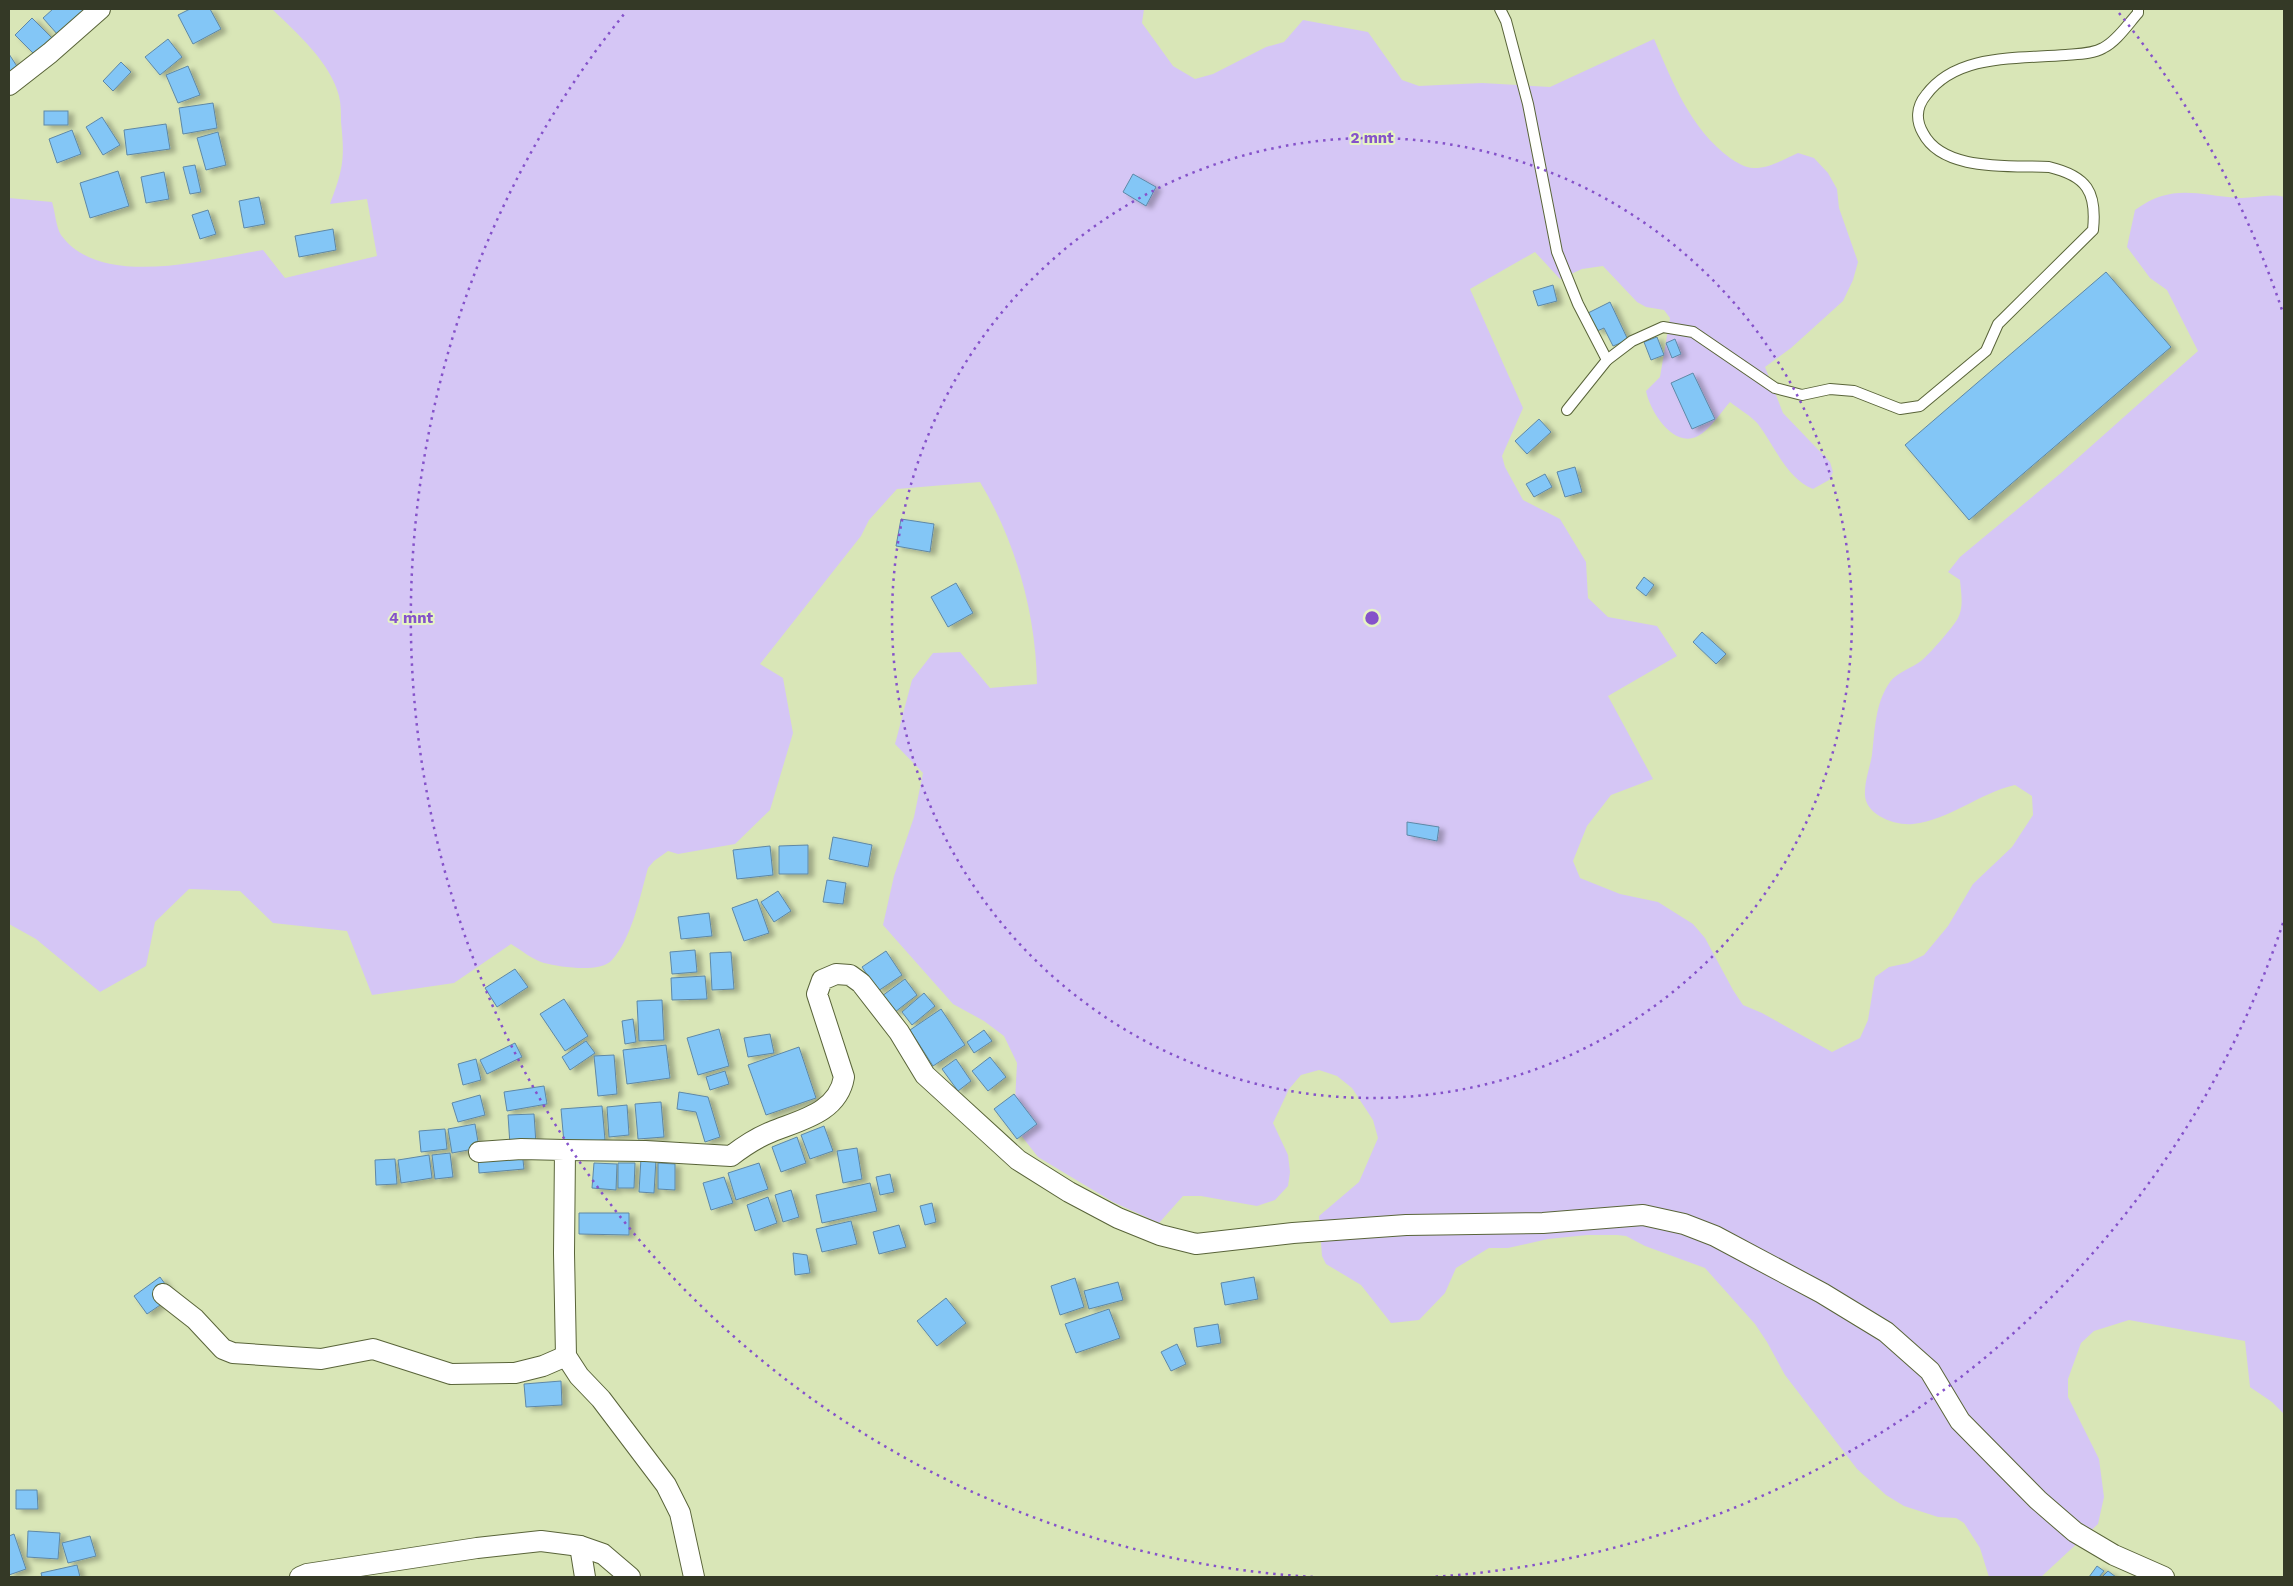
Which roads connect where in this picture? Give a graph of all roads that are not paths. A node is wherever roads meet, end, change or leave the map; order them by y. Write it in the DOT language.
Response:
graph roads {
  1 [pos="100,9"];
  2 [pos="1500,9"];
  3 [pos="2138,9"];
  4 [pos="9,85"];
  5 [pos="1607,360"];
  6 [pos="1567,410"];
  7 [pos="565,1150"];
  8 [pos="479,1152"];
  9 [pos="163,1294"];
  10 [pos="566,1356"];
  11 [pos="580,1546"];
  12 [pos="300,1577"];
  13 [pos="585,1577"];
  14 [pos="630,1577"];
  15 [pos="694,1577"];
  16 [pos="2164,1577"];
  1 -- 4 [label="street"];
  2 -- 5 [label="lane"];
  3 -- 5 [label="lane"];
  5 -- 6 [label="lane"];
  7 -- 8 [label="street"];
  7 -- 10 [label="street"];
  7 -- 16 [label="street"];
  9 -- 10 [label="street"];
  10 -- 15 [label="street"];
  11 -- 12 [label="street"];
  11 -- 13 [label="street"];
  11 -- 14 [label="street"];
}
